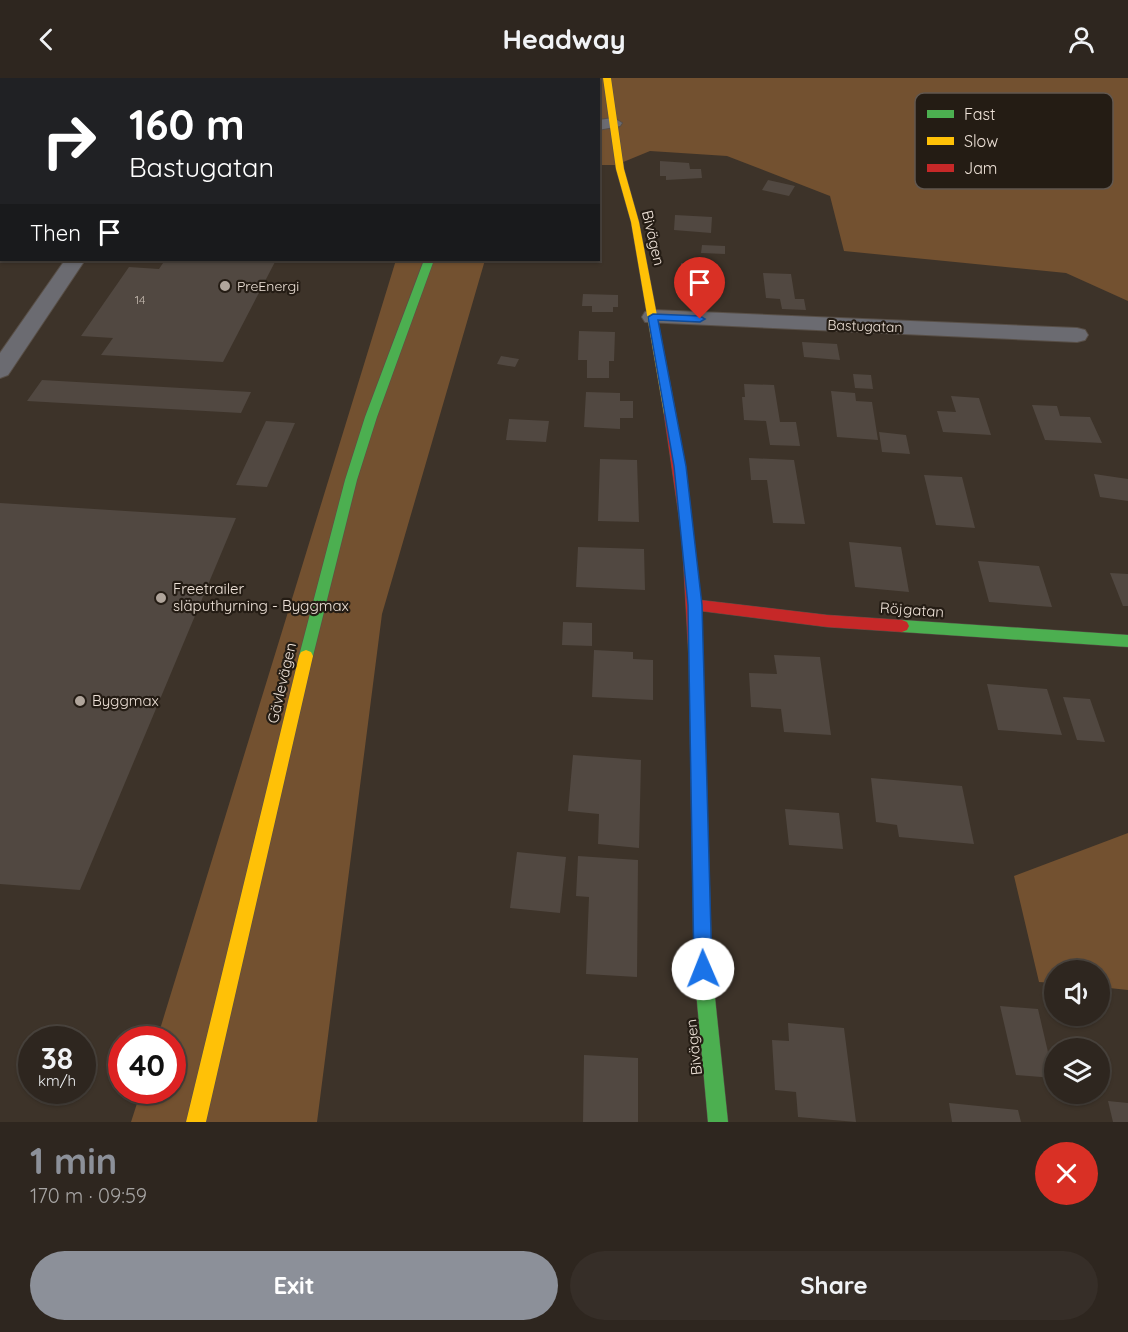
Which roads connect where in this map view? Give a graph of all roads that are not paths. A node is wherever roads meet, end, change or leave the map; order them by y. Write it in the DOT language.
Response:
graph roads {
  1 [pos="605,86"];
  2 [pos="606,124"];
  3 [pos="74,261"];
  4 [pos="429,261"];
  5 [pos="653,317"];
  6 [pos="1077,335"];
  7 [pos="0,370"];
  8 [pos="695,605"];
  9 [pos="1128,641"];
  10 [pos="196,1122"];
  11 [pos="718,1122"];
  1 -- 2 [label="street, Bivägen"];
  2 -- 5 [label="street, Bivägen"];
  3 -- 7 [label="street"];
  4 -- 10 [label="street, Gävlevägen"];
  5 -- 6 [label="street, Bastugatan"];
  5 -- 8 [label="street, Bivägen"];
  8 -- 9 [label="street, Röjgatan"];
  8 -- 11 [label="street, Bivägen"];
}
